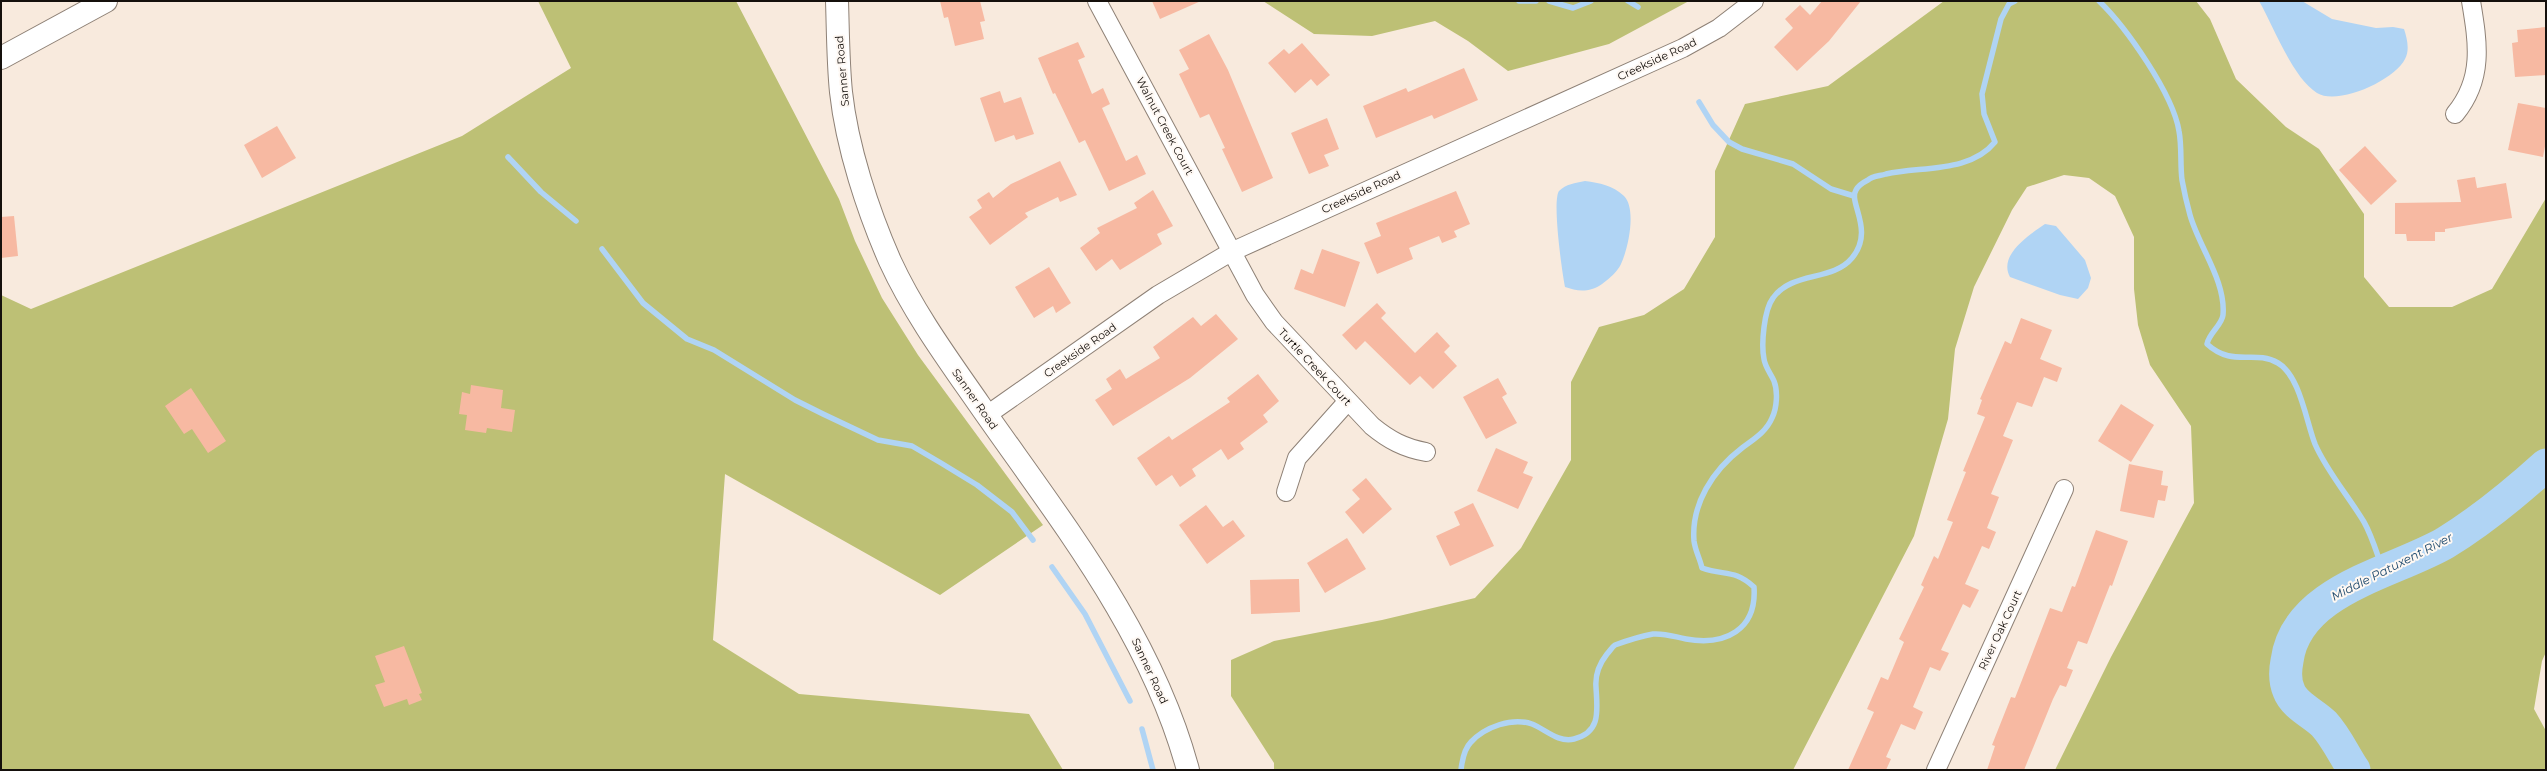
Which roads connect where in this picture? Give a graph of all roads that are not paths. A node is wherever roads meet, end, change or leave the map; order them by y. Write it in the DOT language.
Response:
graph roads {
  1 [pos="106,1"];
  2 [pos="837,1"];
  3 [pos="1097,1"];
  4 [pos="1754,1"];
  5 [pos="2471,1"];
  6 [pos="1,58"];
  7 [pos="2455,114"];
  8 [pos="1231,252"];
  9 [pos="1347,402"];
  10 [pos="987,415"];
  11 [pos="1426,452"];
  12 [pos="2064,490"];
  13 [pos="1286,492"];
  14 [pos="1188,770"];
  15 [pos="1936,770"];
  1 -- 6 [label="main road"];
  2 -- 10 [label="main road, Sanner Road"];
  3 -- 8 [label="street, Walnut Creek Court"];
  4 -- 8 [label="street, Creekside Road"];
  5 -- 7 [label="street"];
  8 -- 9 [label="street, Turtle Creek Court"];
  8 -- 10 [label="street, Creekside Road"];
  9 -- 11 [label="street, Turtle Creek Court"];
  9 -- 13 [label="street"];
  10 -- 14 [label="main road, Sanner Road"];
  12 -- 15 [label="street, River Oak Court"];
}
